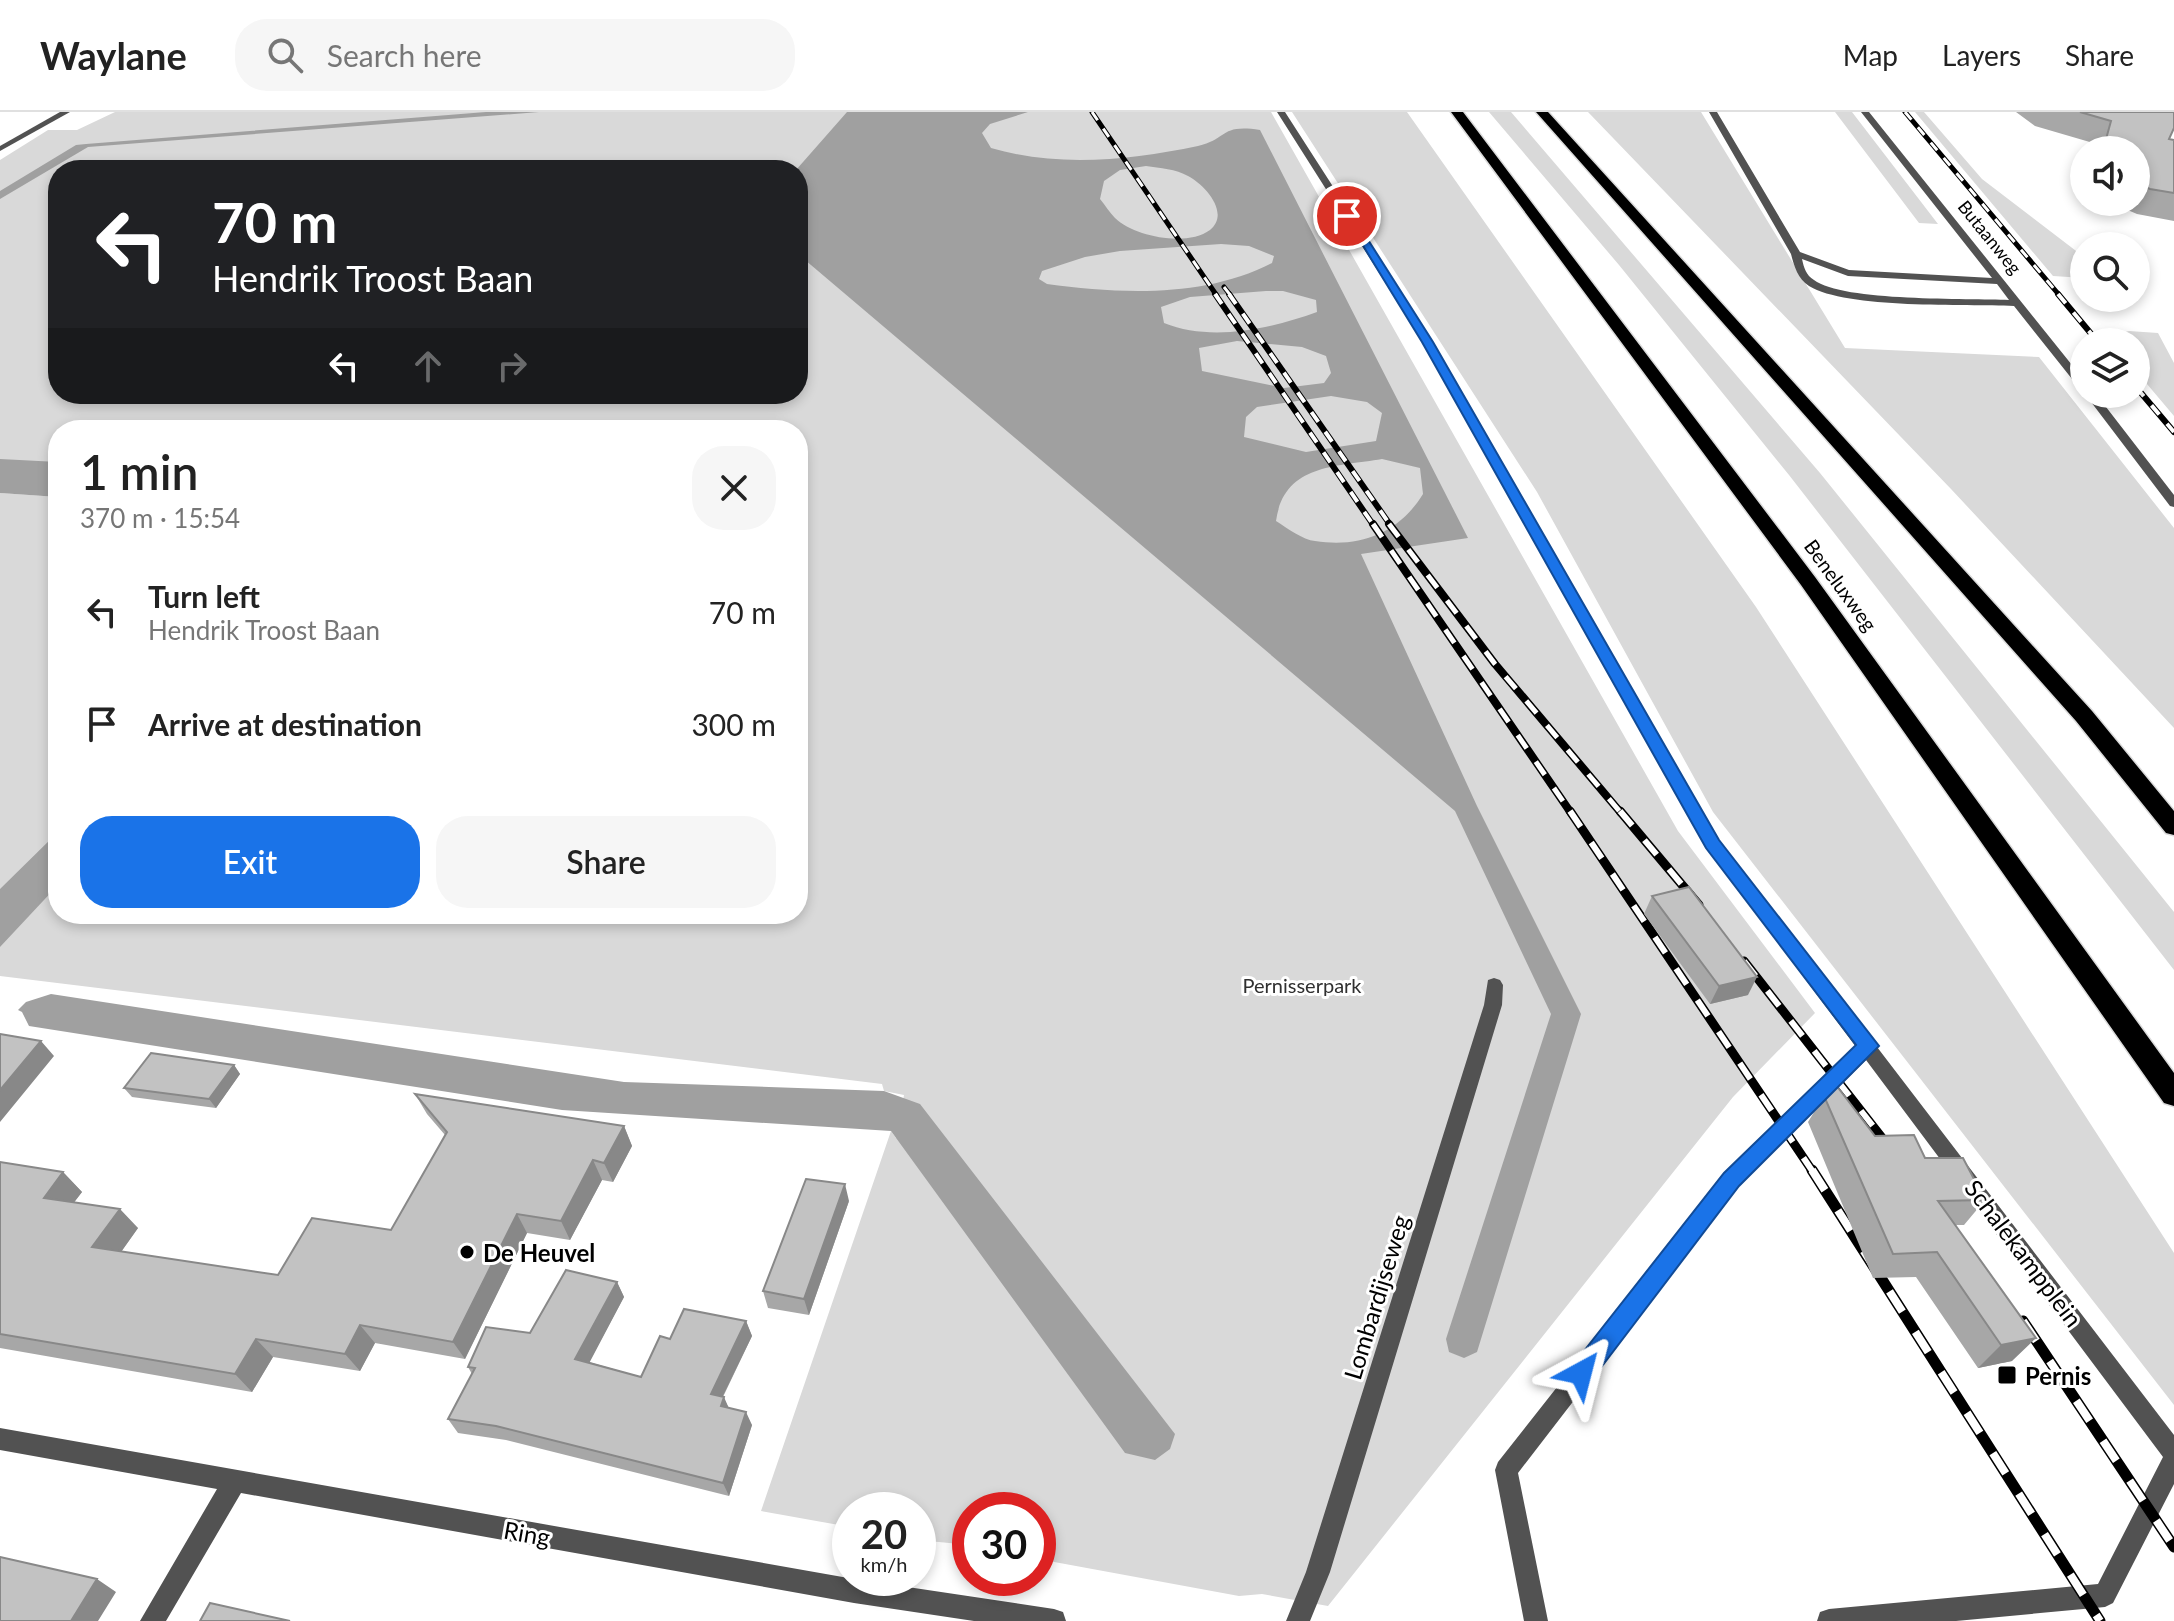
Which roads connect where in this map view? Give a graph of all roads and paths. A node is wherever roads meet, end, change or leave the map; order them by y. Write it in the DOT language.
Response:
graph roads {
  1 [pos="66,112"];
  2 [pos="1281,112"];
  3 [pos="1457,112"];
  4 [pos="1542,112"];
  5 [pos="1713,112"];
  6 [pos="1865,112"];
  7 [pos="0,149"];
  8 [pos="1796,254"];
  9 [pos="2002,281"];
  10 [pos="2018,303"];
  11 [pos="2070,369"];
  12 [pos="2101,408"];
  13 [pos="2174,503"];
  14 [pos="2174,827"];
  15 [pos="1494,985"];
  16 [pos="1869,1046"];
  17 [pos="2174,1095"];
  18 [pos="0,1439"];
  19 [pos="2174,1453"];
  20 [pos="2174,1460"];
  21 [pos="235,1481"];
  22 [pos="969,1614"];
  23 [pos="152,1621"];
  24 [pos="1054,1621"];
  25 [pos="1298,1621"];
  26 [pos="1536,1621"];
  27 [pos="1829,1621"];
  1 -- 7 [label="street"];
  2 -- 16 [label="street, Schalekampplein"];
  3 -- 17 [label="highway, Beneluxweg"];
  4 -- 14 [label="highway"];
  5 -- 8 [label="street"];
  6 -- 9 [label="street, Butaanweg"];
  8 -- 9 [label="street"];
  8 -- 10 [label="street"];
  9 -- 10 [label="street, Butaanweg"];
  10 -- 11 [label="street, Butaanweg"];
  12 -- 13 [label="street"];
  15 -- 25 [label="street, Lombardijseweg"];
  16 -- 19 [label="street, Schalekampplein"];
  16 -- 26 [label="street"];
  18 -- 21 [label="street, Ring"];
  20 -- 27 [label="street"];
  21 -- 22 [label="street, Ring"];
  21 -- 23 [label="street"];
  22 -- 24 [label="street, Ring"];
}
